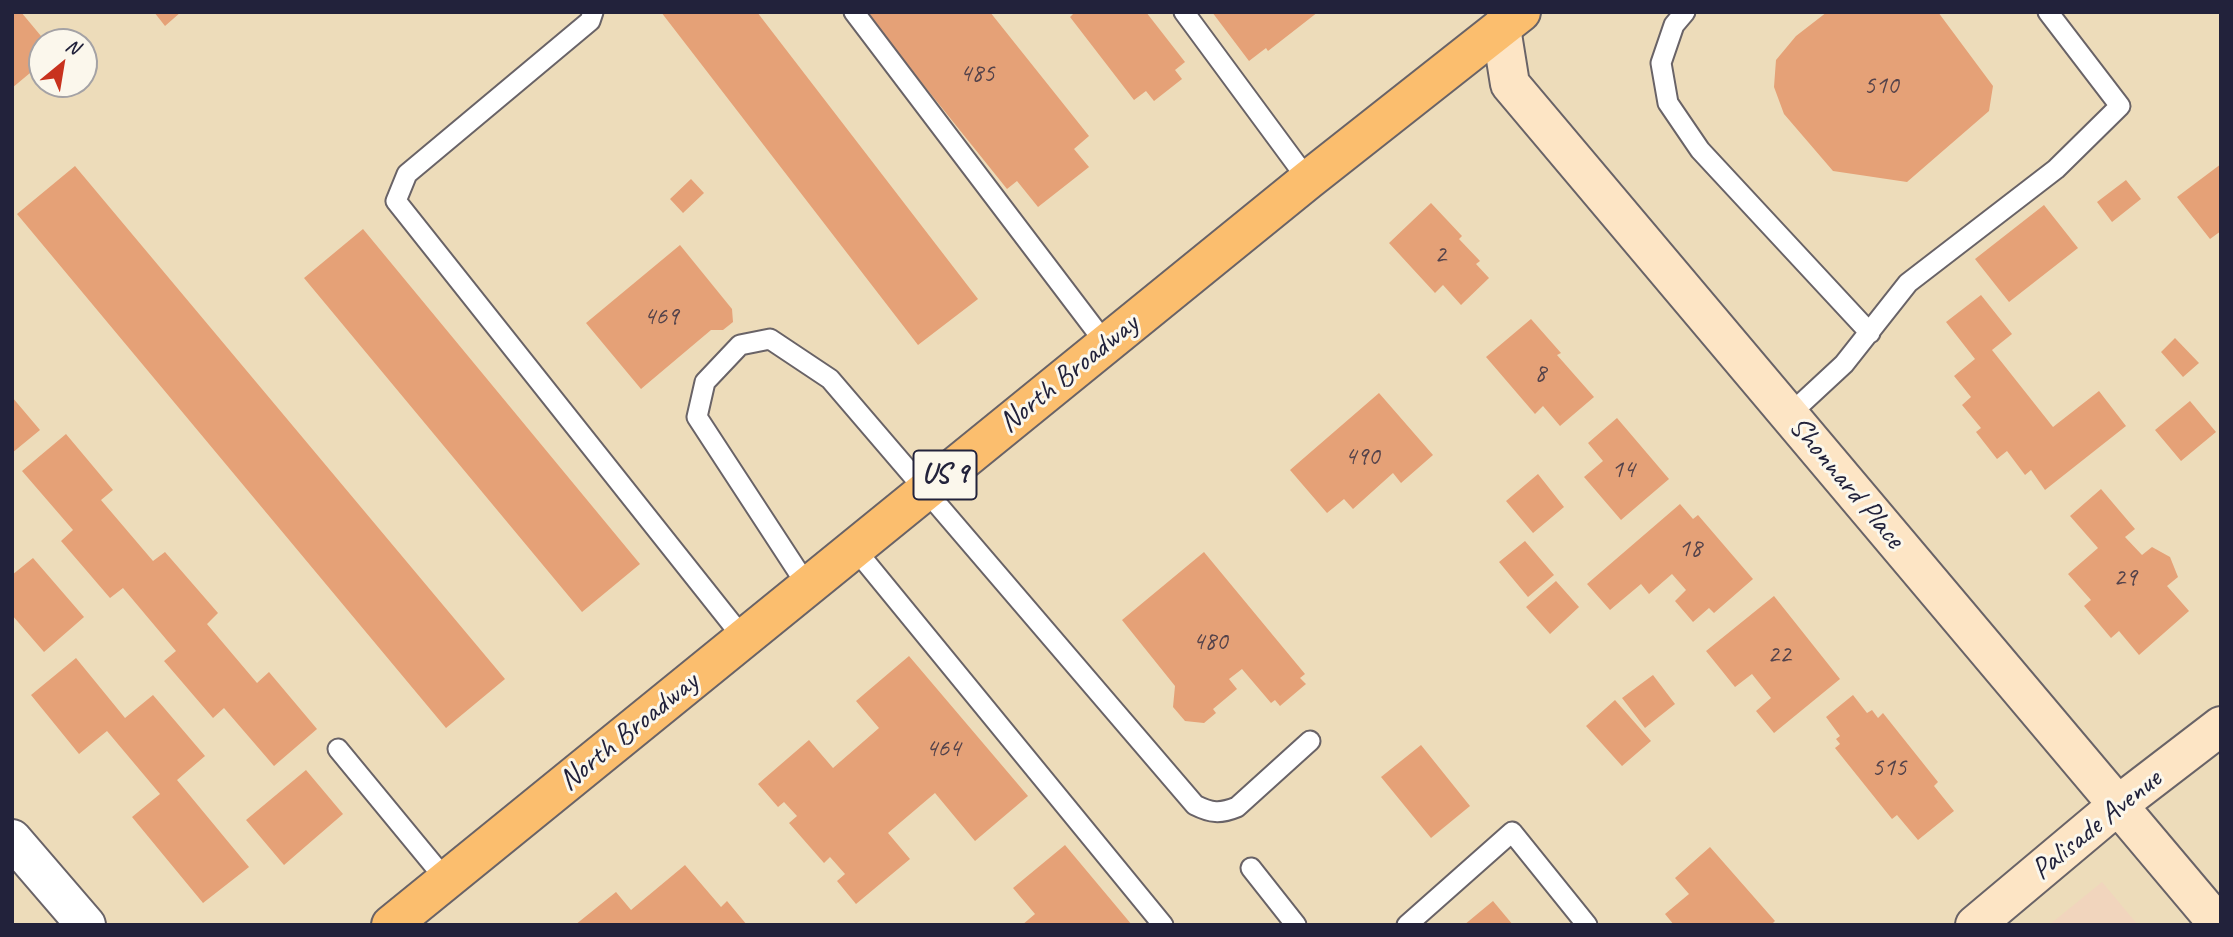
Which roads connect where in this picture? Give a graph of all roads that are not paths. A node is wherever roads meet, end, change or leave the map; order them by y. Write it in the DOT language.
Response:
graph roads {
  1 [pos="593,12"];
  2 [pos="854,12"];
  3 [pos="1184,12"];
  4 [pos="1685,12"];
  5 [pos="2048,12"];
  6 [pos="1507,18"];
  7 [pos="1308,180"];
  8 [pos="1870,333"];
  9 [pos="1106,344"];
  10 [pos="1789,415"];
  11 [pos="926,491"];
  12 [pos="855,549"];
  13 [pos="808,587"];
  14 [pos="744,639"];
  15 [pos="2221,726"];
  16 [pos="1310,741"];
  17 [pos="338,749"];
  18 [pos="2118,805"];
  19 [pos="12,839"];
  20 [pos="1251,868"];
  21 [pos="446,880"];
  22 [pos="86,925"];
  23 [pos="391,925"];
  24 [pos="1163,925"];
  25 [pos="1296,925"];
  26 [pos="1406,925"];
  27 [pos="1587,925"];
  28 [pos="1975,925"];
  29 [pos="2219,925"];
  1 -- 14 [label="lane"];
  2 -- 9 [label="lane"];
  3 -- 7 [label="lane"];
  4 -- 8 [label="lane"];
  5 -- 8 [label="lane"];
  6 -- 7 [label="main road, North Broadway / US 9"];
  6 -- 10 [label="street, Shonnard Place"];
  7 -- 9 [label="main road, North Broadway / US 9"];
  8 -- 10 [label="lane"];
  9 -- 11 [label="main road, North Broadway / US 9"];
  10 -- 18 [label="street, Shonnard Place"];
  11 -- 12 [label="main road, North Broadway / US 9"];
  11 -- 13 [label="lane"];
  11 -- 16 [label="lane"];
  12 -- 13 [label="main road, North Broadway / US 9"];
  12 -- 24 [label="lane"];
  13 -- 14 [label="main road, North Broadway / US 9"];
  14 -- 21 [label="main road, North Broadway / US 9"];
  15 -- 18 [label="street, Palisade Avenue"];
  17 -- 21 [label="lane"];
  18 -- 28 [label="street, Palisade Avenue"];
  18 -- 29 [label="street, Shonnard Place"];
  19 -- 22 [label="street"];
  20 -- 25 [label="lane"];
  21 -- 23 [label="main road, North Broadway / US 9"];
  26 -- 27 [label="lane"];
}
